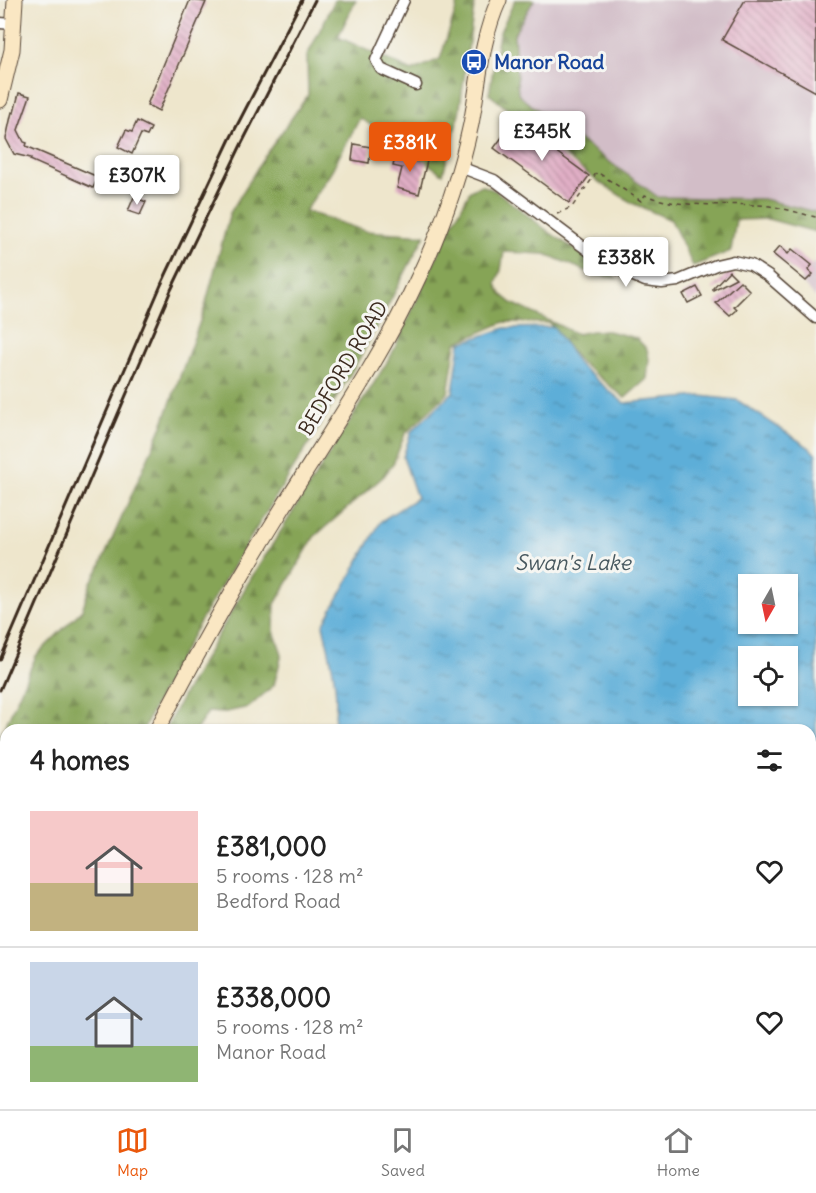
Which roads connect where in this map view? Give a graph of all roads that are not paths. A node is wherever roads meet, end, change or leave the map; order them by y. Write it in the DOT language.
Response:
graph roads {
  1 [pos="15,0"];
  2 [pos="404,0"];
  3 [pos="499,0"];
  4 [pos="7,24"];
  5 [pos="416,85"];
  6 [pos="0,100"];
  7 [pos="459,166"];
  8 [pos="816,318"];
  9 [pos="160,724"];
  1 -- 4 [label="main road"];
  2 -- 5 [label="street"];
  3 -- 7 [label="main road, BEDFORD ROAD"];
  4 -- 6 [label="main road"];
  7 -- 8 [label="street"];
  7 -- 9 [label="main road, BEDFORD ROAD"];
}
